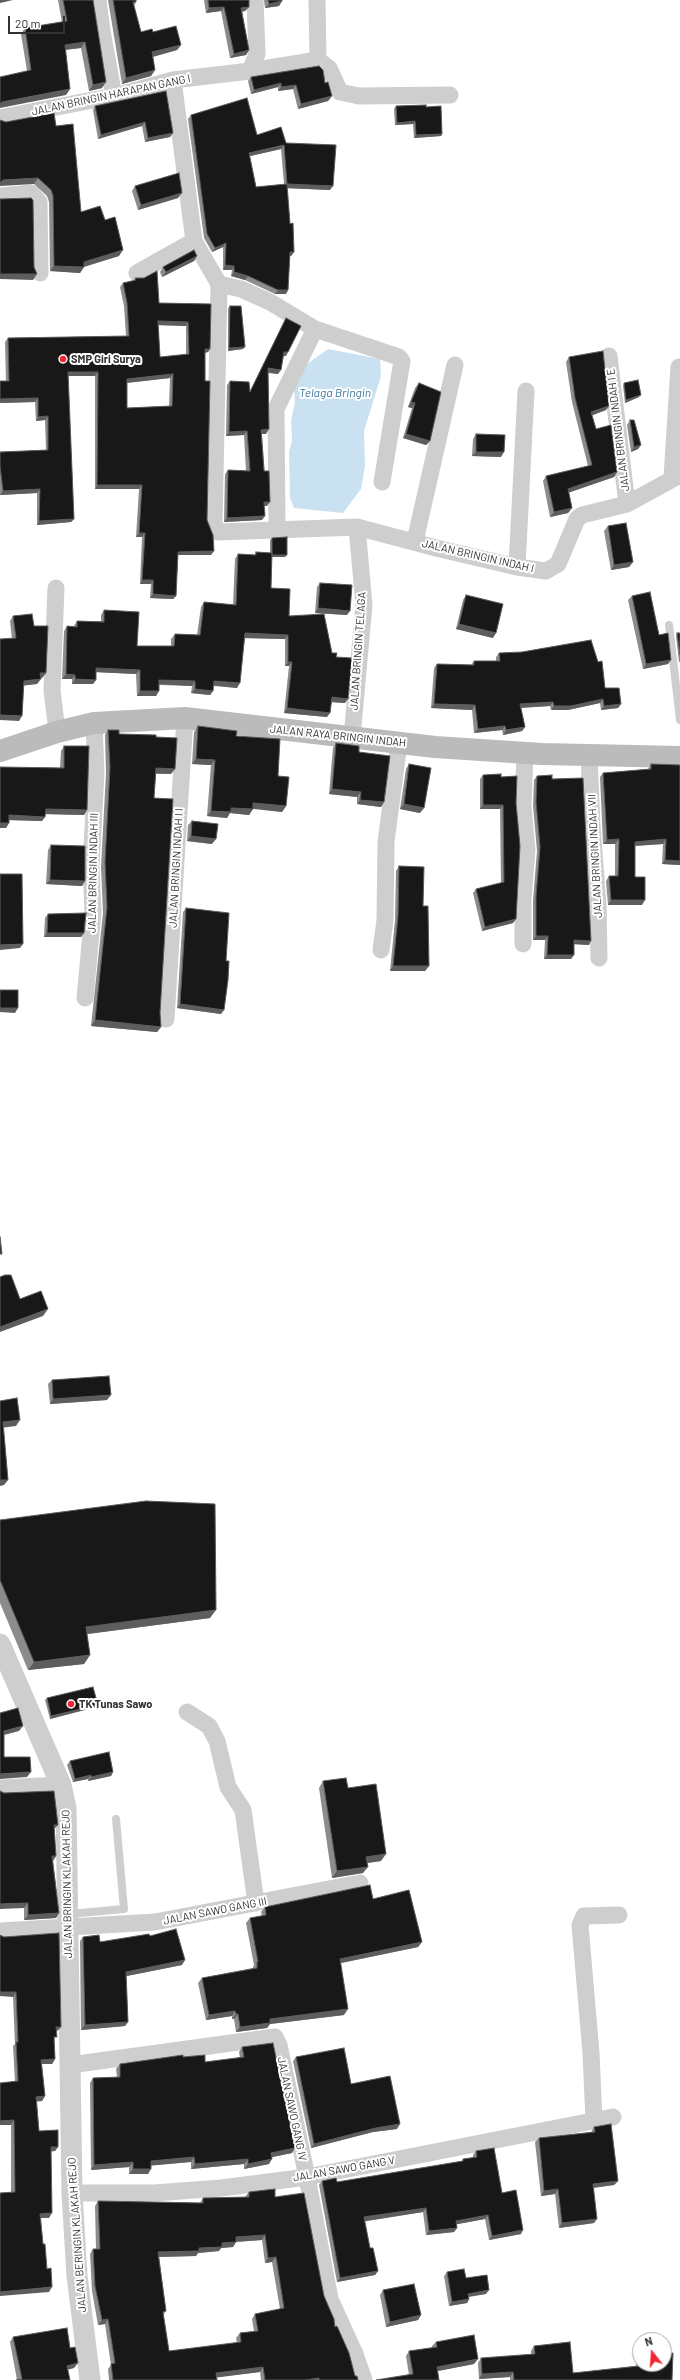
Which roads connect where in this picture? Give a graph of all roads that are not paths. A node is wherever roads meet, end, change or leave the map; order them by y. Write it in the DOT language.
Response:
graph roads {
  1 [pos="98,0"];
  2 [pos="255,0"];
  3 [pos="318,0"];
  4 [pos="318,60"];
  5 [pos="250,71"];
  6 [pos="173,80"];
  7 [pos="450,95"];
  8 [pos="114,96"];
  9 [pos="0,118"];
  10 [pos="0,196"];
  11 [pos="194,242"];
  12 [pos="40,273"];
  13 [pos="137,273"];
  14 [pos="219,284"];
  15 [pos="315,329"];
  16 [pos="609,356"];
  17 [pos="455,365"];
  18 [pos="679,367"];
  19 [pos="526,391"];
  20 [pos="676,476"];
  21 [pos="382,482"];
  22 [pos="627,504"];
  23 [pos="358,527"];
  24 [pos="277,530"];
  25 [pos="415,541"];
  26 [pos="517,567"];
  27 [pos="56,588"];
  28 [pos="669,625"];
  29 [pos="186,718"];
  30 [pos="680,720"];
  31 [pos="94,723"];
  32 [pos="57,732"];
  33 [pos="352,737"];
  34 [pos="399,743"];
  35 [pos="0,751"];
  36 [pos="525,753"];
  37 [pos="589,755"];
  38 [pos="680,757"];
  39 [pos="523,944"];
  40 [pos="381,950"];
  41 [pos="599,958"];
  42 [pos="86,998"];
  43 [pos="166,1019"];
  44 [pos="3,1655"];
  45 [pos="187,1712"];
  46 [pos="61,1785"];
  47 [pos="0,1788"];
  48 [pos="116,1819"];
  49 [pos="360,1883"];
  50 [pos="256,1903"];
  51 [pos="619,1915"];
  52 [pos="69,1921"];
  53 [pos="0,1931"];
  54 [pos="70,2065"];
  55 [pos="612,2117"];
  56 [pos="594,2121"];
  57 [pos="307,2177"];
  58 [pos="72,2193"];
  59 [pos="90,2380"];
  60 [pos="364,2380"];
  1 -- 8 [label="street"];
  2 -- 5 [label="street"];
  3 -- 4 [label="street"];
  4 -- 5 [label="street, JALAN BRINGIN HARAPAN GANG I"];
  4 -- 7 [label="street"];
  5 -- 6 [label="street, JALAN BRINGIN HARAPAN GANG I"];
  6 -- 8 [label="street, JALAN BRINGIN HARAPAN GANG I"];
  6 -- 11 [label="street"];
  8 -- 9 [label="street, JALAN BRINGIN HARAPAN GANG I"];
  10 -- 12 [label="street"];
  11 -- 13 [label="street"];
  11 -- 14 [label="street"];
  14 -- 15 [label="street"];
  14 -- 24 [label="street"];
  15 -- 21 [label="street"];
  15 -- 24 [label="street"];
  16 -- 22 [label="street, JALAN BRINGIN INDAH I E"];
  17 -- 25 [label="street, JALAN BRINGIN INDAH I"];
  18 -- 20 [label="street"];
  19 -- 26 [label="street"];
  20 -- 22 [label="street, JALAN BRINGIN INDAH I"];
  22 -- 26 [label="street, JALAN BRINGIN INDAH I"];
  23 -- 24 [label="street"];
  23 -- 25 [label="street"];
  23 -- 33 [label="street, JALAN BRINGIN TELAGA"];
  25 -- 26 [label="street, JALAN BRINGIN INDAH I"];
  27 -- 32 [label="street"];
  28 -- 30 [label="lane"];
  29 -- 31 [label="main road, JALAN RAYA BRINGIN INDAH"];
  29 -- 33 [label="main road, JALAN RAYA BRINGIN INDAH"];
  29 -- 43 [label="street, JALAN BRINGIN INDAH I I"];
  31 -- 32 [label="main road, JALAN RAYA BRINGIN INDAH"];
  31 -- 42 [label="street, JALAN BRINGIN INDAH III"];
  32 -- 35 [label="main road, JALAN RAYA BRINGIN INDAH"];
  33 -- 34 [label="main road, JALAN RAYA BRINGIN INDAH"];
  34 -- 36 [label="main road, JALAN RAYA BRINGIN INDAH"];
  34 -- 40 [label="street"];
  36 -- 37 [label="main road, JALAN RAYA BRINGIN INDAH"];
  36 -- 39 [label="street"];
  37 -- 38 [label="main road, JALAN RAYA BRINGIN INDAH"];
  37 -- 41 [label="street, JALAN BRINGIN INDAH VII"];
  44 -- 46 [label="street, JALAN BRINGIN KLAKAH REJO"];
  45 -- 50 [label="street"];
  46 -- 47 [label="street"];
  46 -- 52 [label="street, JALAN BRINGIN KLAKAH REJO"];
  48 -- 52 [label="lane"];
  49 -- 50 [label="street, JALAN SAWO GANG III"];
  50 -- 52 [label="street, JALAN SAWO GANG III"];
  51 -- 56 [label="street"];
  52 -- 53 [label="street, JALAN SAWO GANG III"];
  52 -- 54 [label="street, JALAN BRINGIN KLAKAH REJO"];
  54 -- 57 [label="street, JALAN SAWO GANG IV"];
  54 -- 58 [label="street, JALAN BERINGIN KLAKAH REJO"];
  55 -- 56 [label="street, JALAN SAWO GANG V"];
  56 -- 57 [label="street, JALAN SAWO GANG V"];
  57 -- 58 [label="street, JALAN SAWO GANG V"];
  57 -- 60 [label="street, JALAN SAWO GANG IV"];
  58 -- 59 [label="street, JALAN BERINGIN KLAKAH REJO"];
}
